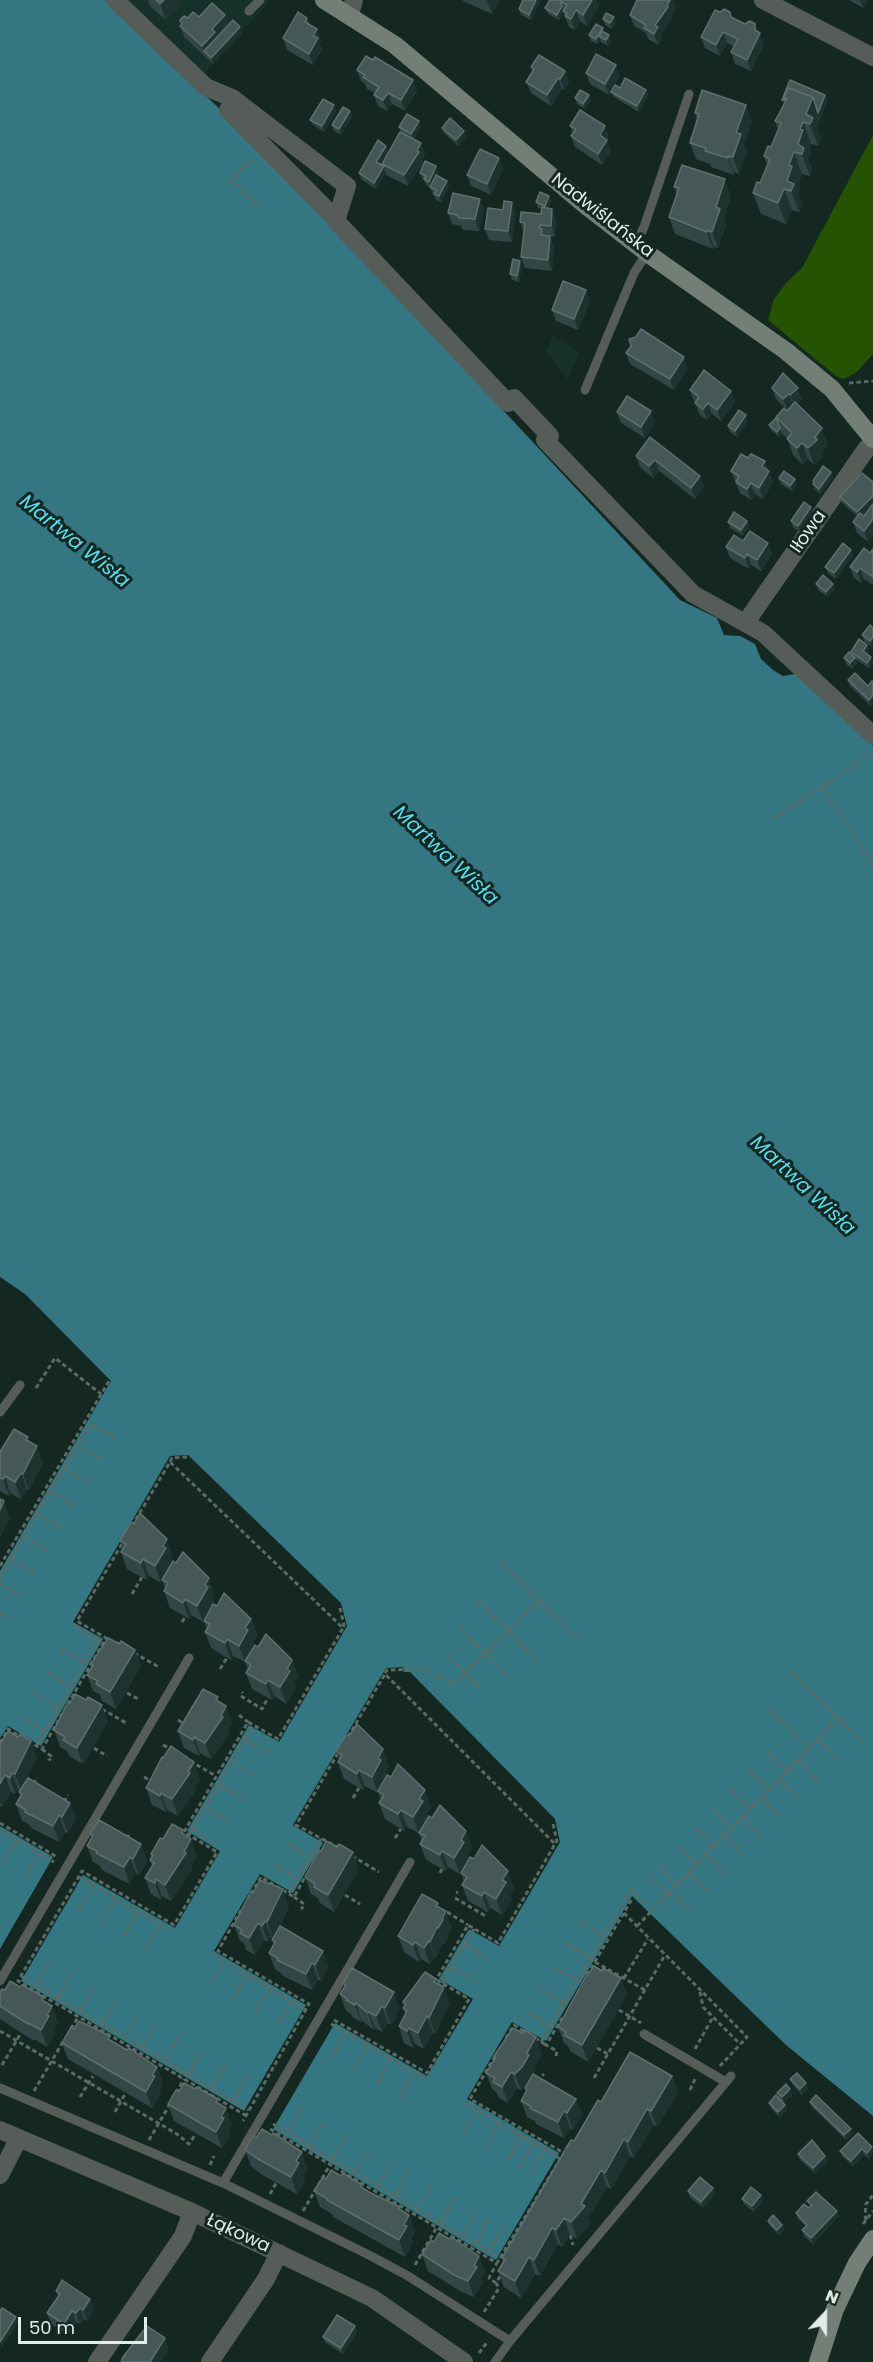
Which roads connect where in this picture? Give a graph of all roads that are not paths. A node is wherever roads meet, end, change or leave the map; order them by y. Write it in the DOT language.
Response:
graph roads {
  1 [pos="115,0"];
  2 [pos="260,0"];
  3 [pos="324,0"];
  4 [pos="763,0"];
  5 [pos="352,7"];
  6 [pos="249,11"];
  7 [pos="873,57"];
  8 [pos="689,94"];
  9 [pos="228,110"];
  10 [pos="333,216"];
  11 [pos="641,248"];
  12 [pos="585,390"];
  13 [pos="873,439"];
  14 [pos="873,444"];
  15 [pos="746,622"];
  16 [pos="873,735"];
  17 [pos="20,1385"];
  18 [pos="0,1412"];
  19 [pos="189,1658"];
  20 [pos="410,1862"];
  21 [pos="0,1982"];
  22 [pos="646,2030"];
  23 [pos="0,2088"];
  24 [pos="0,2130"];
  25 [pos="19,2138"];
  26 [pos="0,2175"];
  27 [pos="223,2182"];
  28 [pos="192,2212"];
  29 [pos="873,2239"];
  30 [pos="279,2253"];
  31 [pos="510,2341"];
  32 [pos="471,2358"];
  33 [pos="98,2362"];
  34 [pos="210,2362"];
  35 [pos="495,2362"];
  36 [pos="818,2362"];
  1 -- 15 [label="street"];
  2 -- 6 [label="lane"];
  3 -- 5 [label="street, Nadwiślańska"];
  4 -- 7 [label="street"];
  5 -- 11 [label="street, Nadwiślańska"];
  8 -- 11 [label="lane"];
  9 -- 10 [label="street"];
  11 -- 12 [label="lane"];
  11 -- 13 [label="street, Nadwiślańska"];
  14 -- 15 [label="street, Iłowa"];
  15 -- 16 [label="street"];
  17 -- 18 [label="lane"];
  19 -- 21 [label="lane"];
  20 -- 27 [label="lane"];
  22 -- 31 [label="lane"];
  23 -- 27 [label="lane"];
  24 -- 25 [label="street, Łąkowa"];
  25 -- 26 [label="street"];
  25 -- 28 [label="street, Łąkowa"];
  27 -- 31 [label="lane"];
  28 -- 30 [label="street, Łąkowa"];
  28 -- 33 [label="street"];
  29 -- 36 [label="street"];
  30 -- 32 [label="street, Łąkowa"];
  30 -- 34 [label="street"];
  31 -- 35 [label="lane"];
}
